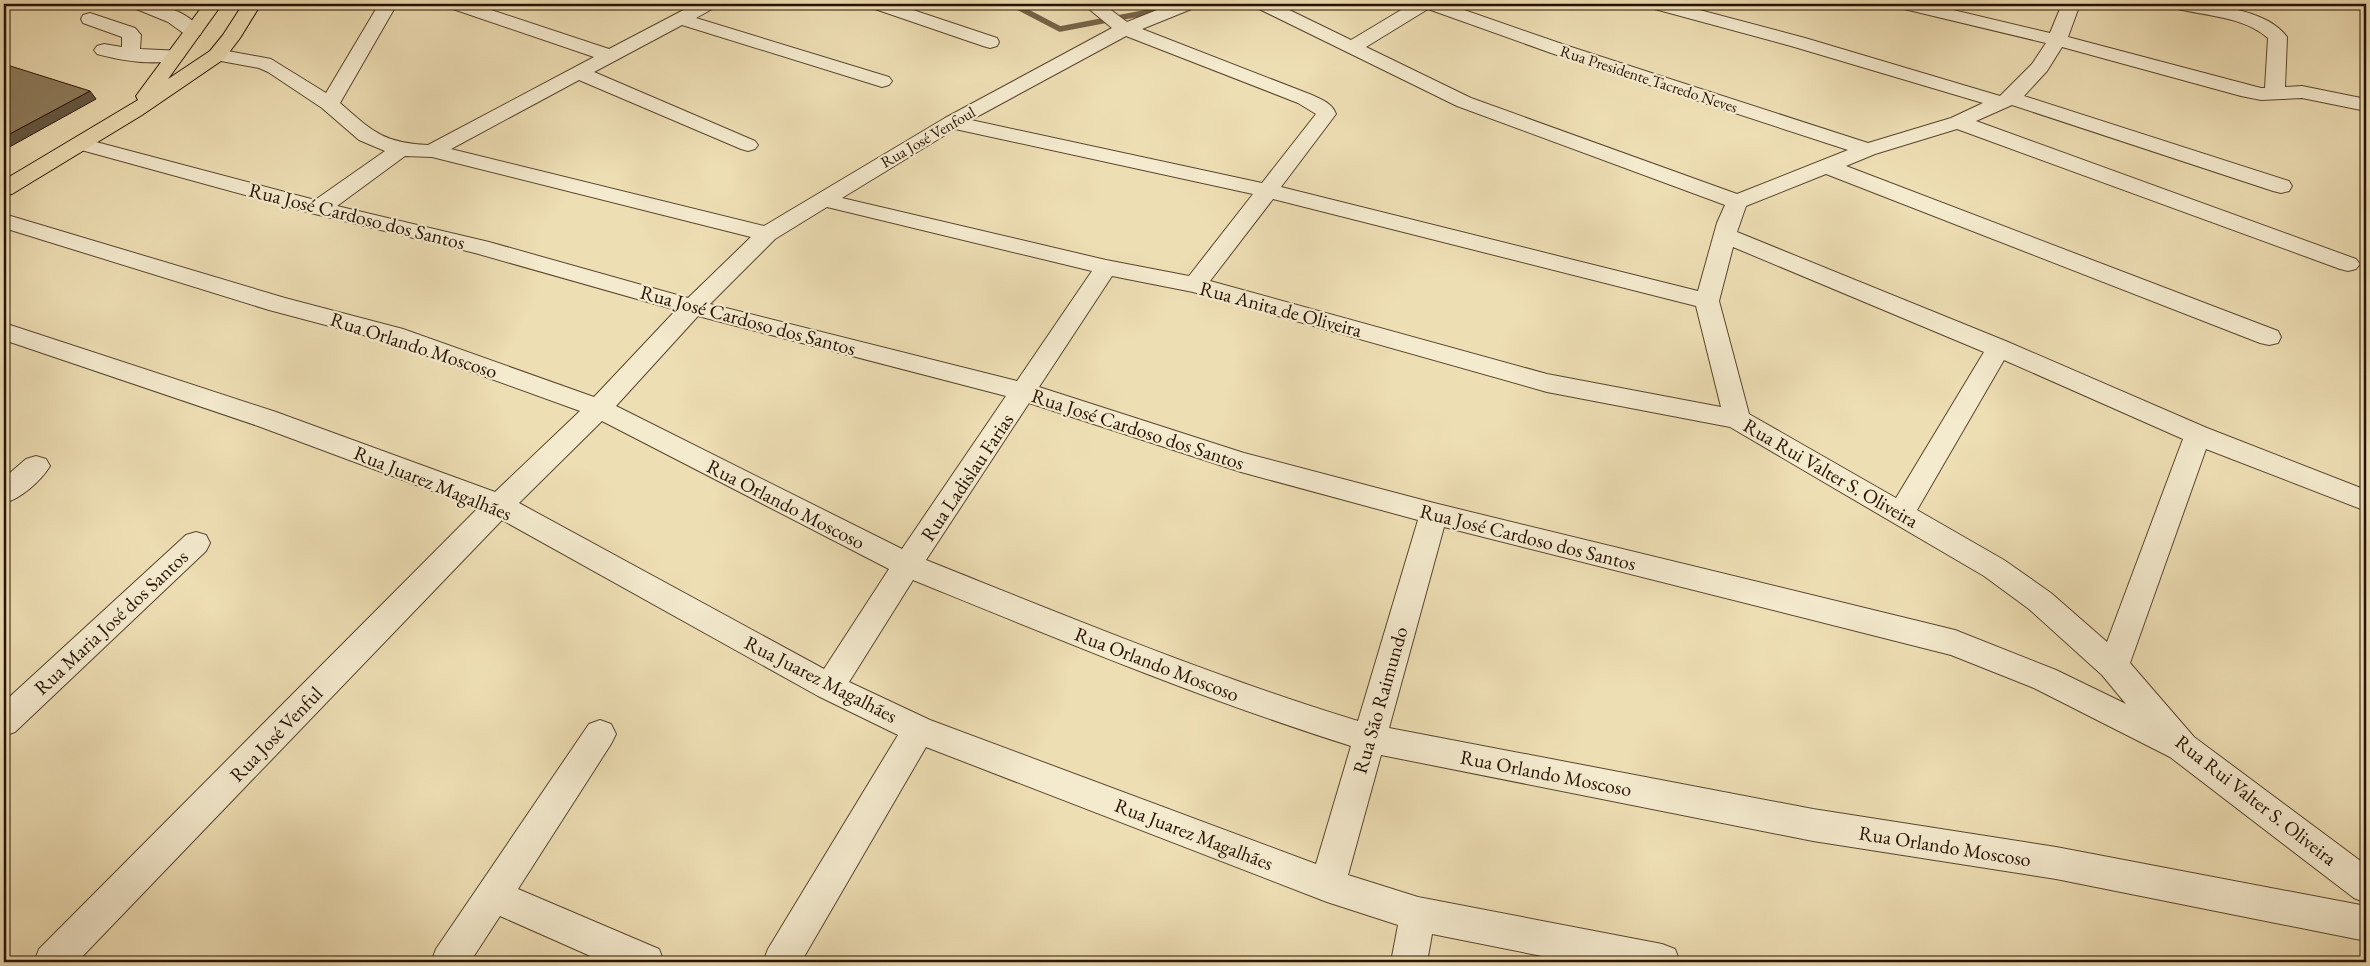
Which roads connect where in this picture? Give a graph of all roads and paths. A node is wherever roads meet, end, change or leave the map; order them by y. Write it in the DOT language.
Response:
graph roads {
  1 [pos="140,4"];
  2 [pos="213,4"];
  3 [pos="251,4"];
  4 [pos="388,4"];
  5 [pos="456,4"];
  6 [pos="708,4"];
  7 [pos="878,4"];
  8 [pos="1092,4"];
  9 [pos="1188,4"];
  10 [pos="1263,4"];
  11 [pos="1424,4"];
  12 [pos="1430,4"];
  13 [pos="1657,4"];
  14 [pos="1906,4"];
  15 [pos="2071,4"];
  16 [pos="2180,4"];
  17 [pos="90,19"];
  18 [pos="680,19"];
  19 [pos="1125,30"];
  20 [pos="193,31"];
  21 [pos="2056,40"];
  22 [pos="990,42"];
  23 [pos="1351,48"];
  24 [pos="104,50"];
  25 [pos="127,54"];
  26 [pos="217,55"];
  27 [pos="174,56"];
  28 [pos="610,56"];
  29 [pos="579,73"];
  30 [pos="882,81"];
  31 [pos="2275,93"];
  32 [pos="2006,100"];
  33 [pos="329,104"];
  34 [pos="2366,104"];
  35 [pos="135,111"];
  36 [pos="952,122"];
  37 [pos="1958,122"];
  38 [pos="81,144"];
  39 [pos="748,145"];
  40 [pos="400,150"];
  41 [pos="1868,150"];
  42 [pos="432,151"];
  43 [pos="1825,166"];
  44 [pos="2281,186"];
  45 [pos="4,189"];
  46 [pos="1269,191"];
  47 [pos="824,200"];
  48 [pos="1737,202"];
  49 [pos="319,208"];
  50 [pos="4,221"];
  51 [pos="767,234"];
  52 [pos="1725,235"];
  53 [pos="2348,264"];
  54 [pos="1106,267"];
  55 [pos="1194,286"];
  56 [pos="1707,301"];
  57 [pos="693,307"];
  58 [pos="4,331"];
  59 [pos="2269,337"];
  60 [pos="1999,348"];
  61 [pos="1025,392"];
  62 [pos="599,408"];
  63 [pos="1737,419"];
  64 [pos="2198,435"];
  65 [pos="36,466"];
  66 [pos="4,493"];
  67 [pos="2366,501"];
  68 [pos="500,505"];
  69 [pos="1434,514"];
  70 [pos="1901,514"];
  71 [pos="196,543"];
  72 [pos="907,565"];
  73 [pos="2114,666"];
  74 [pos="829,686"];
  75 [pos="4,722"];
  76 [pos="919,730"];
  77 [pos="600,734"];
  78 [pos="1369,738"];
  79 [pos="2182,747"];
  80 [pos="2365,877"];
  81 [pos="1326,885"];
  82 [pos="494,896"];
  83 [pos="1418,914"];
  84 [pos="2366,924"];
  85 [pos="52,962"];
  86 [pos="450,962"];
  87 [pos="646,962"];
  88 [pos="781,962"];
  89 [pos="1409,962"];
  90 [pos="1662,962"];
  1 -- 20 [label="street"];
  2 -- 20 [label="main road"];
  3 -- 26 [label="main road"];
  4 -- 33 [label="street"];
  5 -- 28 [label="street"];
  6 -- 18 [label="street"];
  7 -- 22 [label="street"];
  8 -- 19 [label="street"];
  9 -- 19 [label="street, Rua José Venfoul"];
  10 -- 23 [label="street"];
  11 -- 23 [label="street"];
  12 -- 41 [label="street, Rua Presidente Tacredo Neves"];
  13 -- 32 [label="street"];
  14 -- 21 [label="street"];
  15 -- 21 [label="street"];
  16 -- 31 [label="street"];
  17 -- 25 [label="street"];
  18 -- 28 [label="street"];
  18 -- 30 [label="street"];
  19 -- 36 [label="street, Rua José Venfoul"];
  19 -- 46 [label="street"];
  20 -- 27 [label="main road"];
  21 -- 31 [label="street"];
  21 -- 32 [label="street"];
  23 -- 48 [label="street"];
  24 -- 25 [label="street"];
  25 -- 27 [label="street"];
  26 -- 27 [label="main road"];
  26 -- 33 [label="street"];
  26 -- 35 [label="main road"];
  27 -- 35 [label="main road"];
  28 -- 29 [label="street"];
  29 -- 39 [label="street"];
  29 -- 42 [label="street"];
  31 -- 34 [label="street"];
  32 -- 37 [label="street"];
  32 -- 44 [label="street"];
  33 -- 40 [label="street"];
  35 -- 38 [label="main road"];
  36 -- 46 [label="street"];
  36 -- 47 [label="street, Rua José Venfoul"];
  37 -- 41 [label="street"];
  37 -- 53 [label="street"];
  38 -- 45 [label="main road"];
  38 -- 49 [label="street, Rua José Cardoso dos Santos"];
  40 -- 42 [label="street"];
  40 -- 49 [label="street"];
  41 -- 43 [label="street"];
  42 -- 51 [label="street"];
  43 -- 48 [label="street"];
  43 -- 59 [label="street"];
  46 -- 55 [label="street"];
  46 -- 56 [label="street"];
  47 -- 51 [label="street, Rua José Venfoul"];
  47 -- 54 [label="street, Rua Anita de Oliveira"];
  48 -- 52 [label="street, Rua Rui Valter S. Oliveira"];
  49 -- 57 [label="street, Rua José Cardoso dos Santos"];
  50 -- 62 [label="street, Rua Orlando Moscoso"];
  51 -- 57 [label="street, Rua José Venfoul"];
  52 -- 56 [label="street, Rua Rui Valter S. Oliveira"];
  52 -- 60 [label="street"];
  54 -- 55 [label="street, Rua Anita de Oliveira"];
  54 -- 61 [label="street, Rua Ladislau Farias"];
  55 -- 63 [label="street, Rua Anita de Oliveira"];
  56 -- 63 [label="street, Rua Rui Valter S. Oliveira"];
  57 -- 61 [label="street, Rua José Cardoso dos Santos"];
  57 -- 62 [label="street, Rua José Venfoul"];
  58 -- 68 [label="street, Rua Juarez Magalhães"];
  60 -- 64 [label="street"];
  60 -- 70 [label="street"];
  61 -- 69 [label="street, Rua José Cardoso dos Santos"];
  61 -- 72 [label="street, Rua Ladislau Farias"];
  62 -- 68 [label="street, Rua José Venful"];
  62 -- 72 [label="street, Rua Orlando Moscoso"];
  63 -- 70 [label="street, Rua Rui Valter S. Oliveira"];
  64 -- 67 [label="street"];
  64 -- 73 [label="street"];
  65 -- 66 [label="street"];
  68 -- 74 [label="street, Rua Juarez Magalhães"];
  68 -- 85 [label="street, Rua José Venful"];
  69 -- 78 [label="street, Rua São Raimundo"];
  69 -- 79 [label="street, Rua José Cardoso dos Santos"];
  70 -- 73 [label="street, Rua Rui Valter S. Oliveira"];
  71 -- 75 [label="street, Rua Maria José dos Santos"];
  72 -- 74 [label="street, Rua Ladislau Farias"];
  72 -- 78 [label="street, Rua Orlando Moscoso"];
  73 -- 79 [label="street, Rua Rui Valter S. Oliveira"];
  74 -- 76 [label="street, Rua Juarez Magalhães"];
  76 -- 81 [label="street, Rua Juarez Magalhães"];
  76 -- 88 [label="street"];
  77 -- 82 [label="street"];
  78 -- 81 [label="street, Rua São Raimundo"];
  78 -- 84 [label="street, Rua Orlando Moscoso"];
  79 -- 80 [label="street, Rua Rui Valter S. Oliveira"];
  81 -- 83 [label="street, Rua Juarez Magalhães"];
  82 -- 86 [label="street"];
  82 -- 87 [label="street"];
  83 -- 89 [label="street"];
  83 -- 90 [label="street, Rua Juarez Magalhães"];
}
